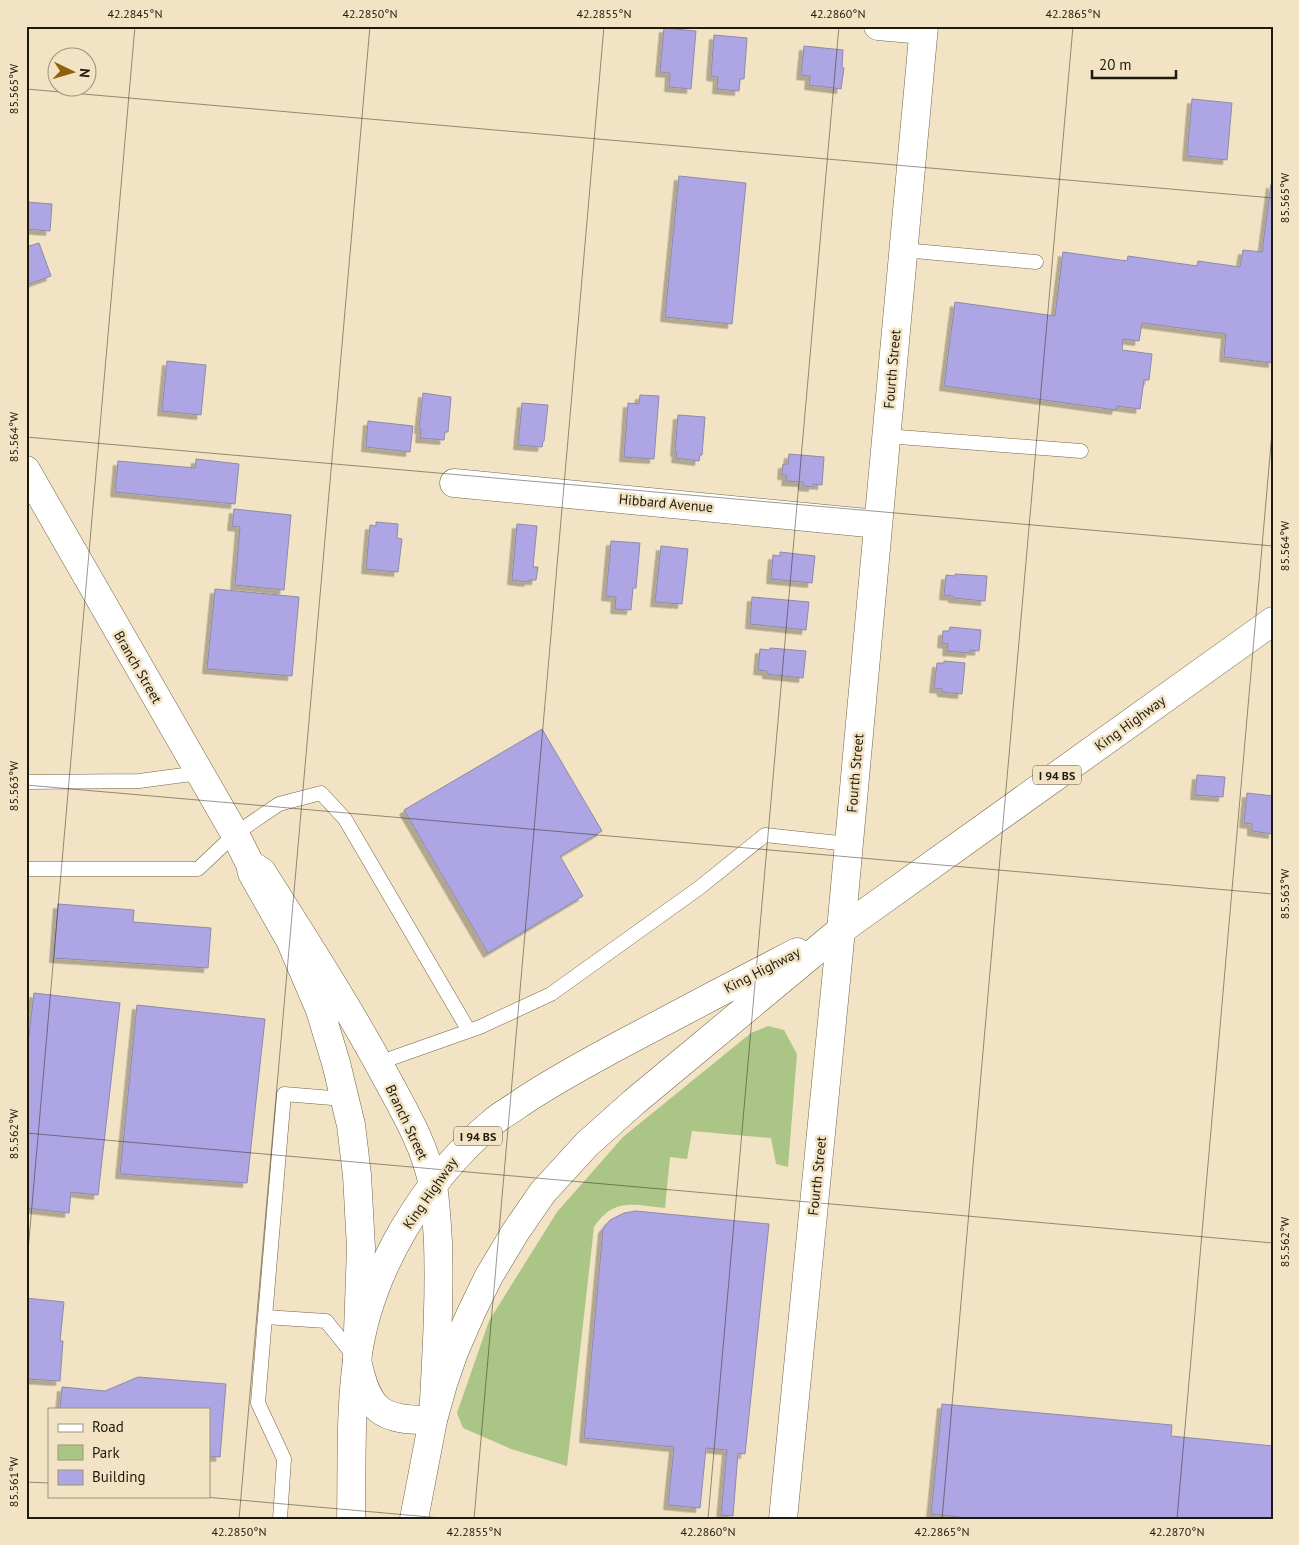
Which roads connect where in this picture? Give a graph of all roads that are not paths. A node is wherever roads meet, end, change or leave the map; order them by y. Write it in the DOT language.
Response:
graph roads {
  1 [pos="878,26"];
  2 [pos="924,28"];
  3 [pos="903,250"];
  4 [pos="1036,262"];
  5 [pos="886,436"];
  6 [pos="1081,451"];
  7 [pos="26,470"];
  8 [pos="454,483"];
  9 [pos="878,524"];
  10 [pos="1273,620"];
  11 [pos="198,773"];
  12 [pos="26,782"];
  13 [pos="235,834"];
  14 [pos="848,844"];
  15 [pos="250,864"];
  16 [pos="26,869"];
  17 [pos="841,930"];
  18 [pos="469,1031"];
  19 [pos="378,1063"];
  20 [pos="344,1099"];
  21 [pos="433,1185"];
  22 [pos="265,1317"];
  23 [pos="357,1360"];
  24 [pos="433,1420"];
  25 [pos="280,1519"];
  26 [pos="351,1519"];
  27 [pos="414,1519"];
  28 [pos="783,1519"];
  1 -- 2 [label="street"];
  2 -- 3 [label="street, Fourth Street"];
  3 -- 4 [label="lane"];
  3 -- 5 [label="street, Fourth Street"];
  5 -- 6 [label="lane"];
  5 -- 9 [label="street, Fourth Street"];
  7 -- 11 [label="street, Branch Street"];
  8 -- 9 [label="street, Hibbard Avenue"];
  9 -- 14 [label="street, Fourth Street"];
  10 -- 17 [label="street, King Highway / I 94 BS"];
  11 -- 12 [label="lane"];
  11 -- 13 [label="street, Branch Street"];
  13 -- 15 [label="street, Branch Street"];
  13 -- 16 [label="lane"];
  13 -- 18 [label="lane"];
  14 -- 17 [label="street, Fourth Street"];
  14 -- 18 [label="lane"];
  15 -- 19 [label="street, Branch Street"];
  15 -- 20 [label="street, Branch Street"];
  17 -- 21 [label="street, King Highway / I 94 BS"];
  17 -- 24 [label="street, King Highway / I 94 BS"];
  17 -- 28 [label="street, Fourth Street"];
  18 -- 19 [label="lane"];
  19 -- 21 [label="street, Branch Street"];
  20 -- 22 [label="lane"];
  20 -- 23 [label="street, Branch Street"];
  21 -- 23 [label="street, King Highway / I 94 BS"];
  21 -- 24 [label="street, Branch Street"];
  22 -- 23 [label="lane"];
  22 -- 25 [label="lane"];
  23 -- 24 [label="street"];
  23 -- 26 [label="street, King Highway / I 94 BS"];
  24 -- 27 [label="street, King Highway / I 94 BS"];
}
